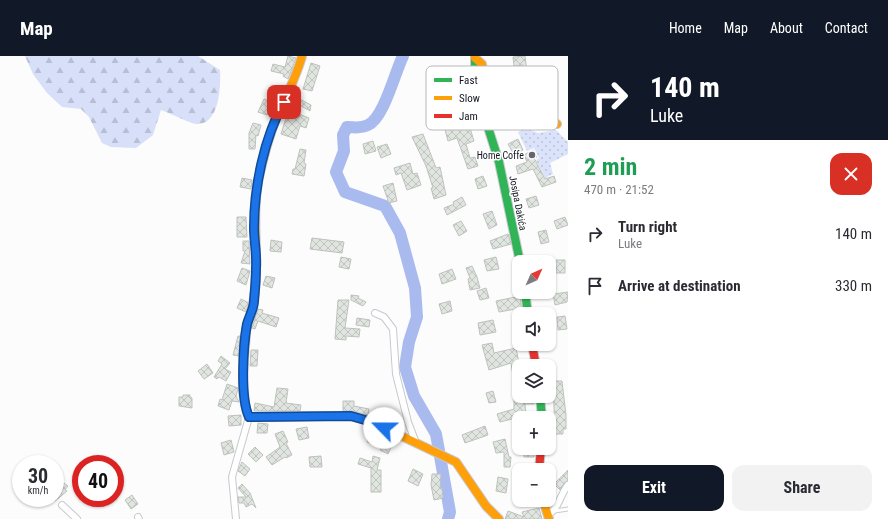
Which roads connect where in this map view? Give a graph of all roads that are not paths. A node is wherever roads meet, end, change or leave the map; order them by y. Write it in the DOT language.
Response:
graph roads {
  1 [pos="302,56"];
  2 [pos="475,57"];
  3 [pos="482,66"];
  4 [pos="489,130"];
  5 [pos="519,255"];
  6 [pos="375,313"];
  7 [pos="249,417"];
  8 [pos="416,443"];
  9 [pos="568,485"];
  10 [pos="64,507"];
  11 [pos="568,509"];
  12 [pos="550,515"];
  13 [pos="77,519"];
  14 [pos="236,519"];
  15 [pos="499,519"];
  1 -- 7 [label="street"];
  2 -- 3 [label="street"];
  4 -- 5 [label="street, Josipa Dakića"];
  6 -- 8 [label="street"];
  7 -- 8 [label="street"];
  7 -- 14 [label="street"];
  8 -- 15 [label="street"];
  9 -- 12 [label="street"];
  10 -- 13 [label="street"];
  11 -- 12 [label="lane"];
}
